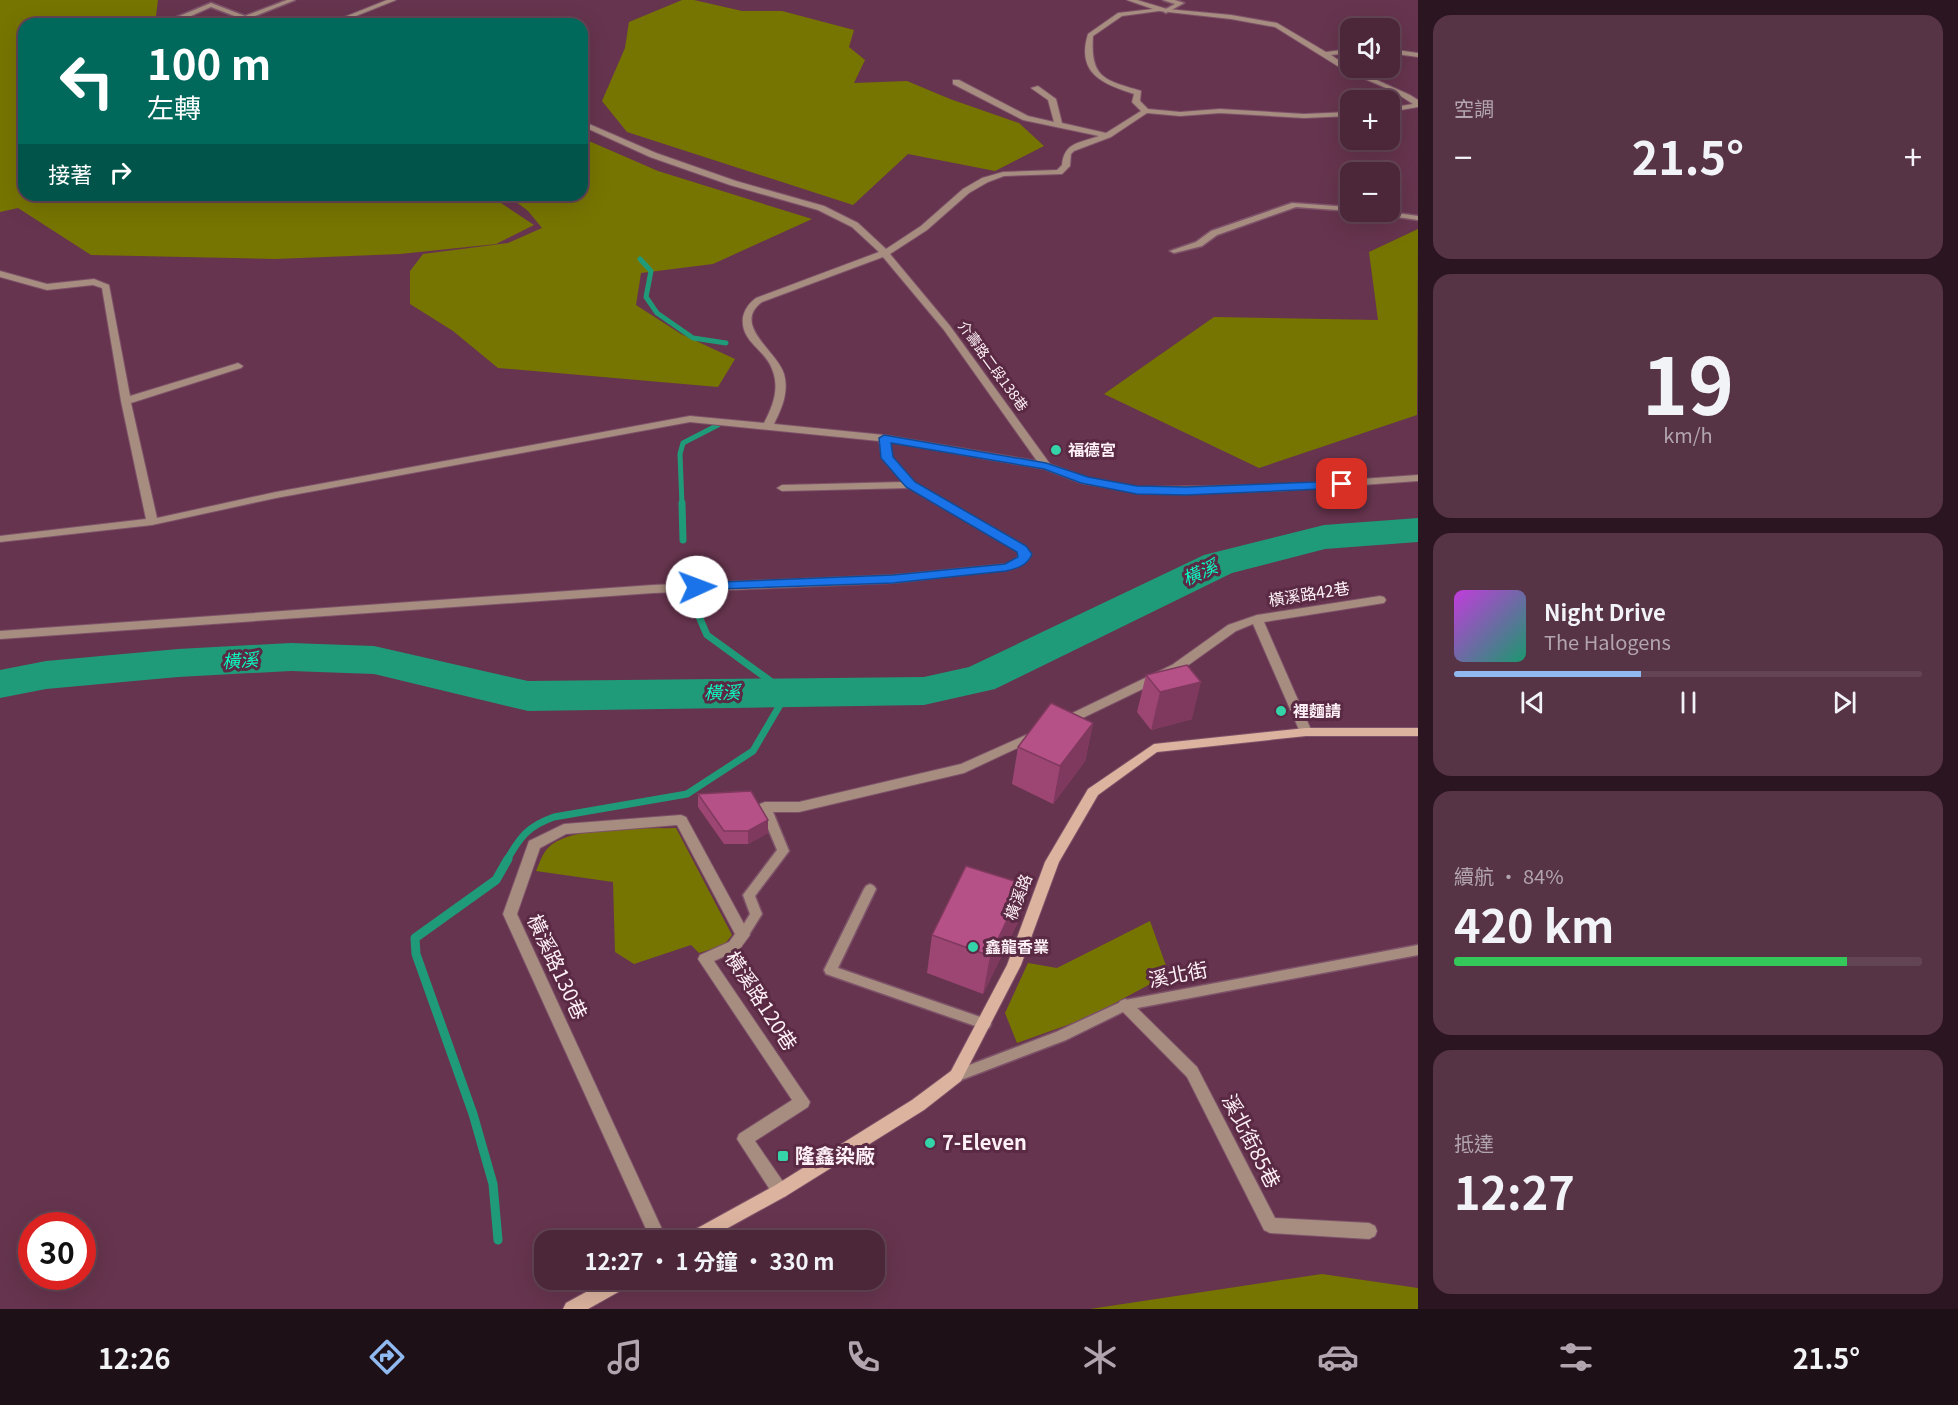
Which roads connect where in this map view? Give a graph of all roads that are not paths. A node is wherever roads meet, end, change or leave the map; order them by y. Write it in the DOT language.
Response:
graph roads {
  1 [pos="292,0"];
  2 [pos="393,0"];
  3 [pos="1130,0"];
  4 [pos="1166,0"];
  5 [pos="1166,11"];
  6 [pos="178,18"];
  7 [pos="245,18"];
  8 [pos="245,18"];
  9 [pos="346,18"];
  10 [pos="1340,52"];
  11 [pos="1400,53"];
  12 [pos="1324,54"];
  13 [pos="1418,55"];
  14 [pos="956,82"];
  15 [pos="1035,88"];
  16 [pos="1418,105"];
  17 [pos="1400,108"];
  18 [pos="1146,111"];
  19 [pos="1340,114"];
  20 [pos="588,126"];
  21 [pos="1059,126"];
  22 [pos="1108,135"];
  23 [pos="1340,208"];
  24 [pos="1400,215"];
  25 [pos="1418,218"];
  26 [pos="1174,251"];
  27 [pos="885,254"];
  28 [pos="0,274"];
  29 [pos="238,366"];
  30 [pos="126,401"];
  31 [pos="768,425"];
  32 [pos="884,438"];
  33 [pos="1046,466"];
  34 [pos="1418,477"];
  35 [pos="911,485"];
  36 [pos="782,488"];
  37 [pos="152,522"];
  38 [pos="0,539"];
  39 [pos="1380,600"];
  40 [pos="1257,619"];
  41 [pos="0,635"];
  42 [pos="1305,732"];
  43 [pos="1418,732"];
  44 [pos="765,807"];
  45 [pos="681,820"];
  46 [pos="870,889"];
  47 [pos="743,935"];
  48 [pos="1418,950"];
  49 [pos="1125,1005"];
  50 [pos="984,1024"];
  51 [pos="956,1076"];
  52 [pos="780,1191"];
  53 [pos="654,1230"];
  54 [pos="709,1230"];
  55 [pos="1370,1231"];
  56 [pos="605,1290"];
  57 [pos="572,1309"];
  1 -- 8 [label="lane"];
  2 -- 9 [label="street"];
  3 -- 5 [label="street"];
  4 -- 5 [label="lane"];
  5 -- 12 [label="street"];
  5 -- 18 [label="street"];
  6 -- 7 [label="lane"];
  10 -- 12 [label="street"];
  11 -- 13 [label="street"];
  12 -- 16 [label="street"];
  14 -- 21 [label="street"];
  15 -- 21 [label="street"];
  16 -- 17 [label="street"];
  18 -- 19 [label="street"];
  18 -- 22 [label="street"];
  20 -- 27 [label="street, 介壽路二段138巷"];
  21 -- 22 [label="street"];
  22 -- 27 [label="street"];
  23 -- 26 [label="lane"];
  24 -- 25 [label="lane"];
  27 -- 31 [label="street"];
  27 -- 33 [label="street, 介壽路二段138巷"];
  28 -- 30 [label="street"];
  29 -- 30 [label="street"];
  30 -- 37 [label="street"];
  31 -- 32 [label="street"];
  31 -- 37 [label="street"];
  32 -- 33 [label="street"];
  32 -- 35 [label="street"];
  33 -- 34 [label="street"];
  35 -- 36 [label="street"];
  35 -- 41 [label="street"];
  37 -- 38 [label="street"];
  39 -- 40 [label="street, 橫溪路42巷"];
  40 -- 42 [label="street, 橫溪路42巷"];
  40 -- 44 [label="street"];
  42 -- 43 [label="main road, 橫溪路"];
  42 -- 50 [label="main road, 橫溪路"];
  44 -- 47 [label="lane"];
  45 -- 47 [label="street, 橫溪路120巷"];
  45 -- 53 [label="street, 橫溪路130巷"];
  46 -- 50 [label="lane"];
  47 -- 52 [label="street, 橫溪路120巷"];
  48 -- 49 [label="lane, 溪北街"];
  49 -- 51 [label="lane, 溪北街"];
  49 -- 55 [label="street, 溪北街85巷"];
  50 -- 51 [label="main road, 橫溪路"];
  51 -- 52 [label="main road, 橫溪路"];
  52 -- 54 [label="main road, 橫溪路"];
  56 -- 57 [label="main road"];
}
